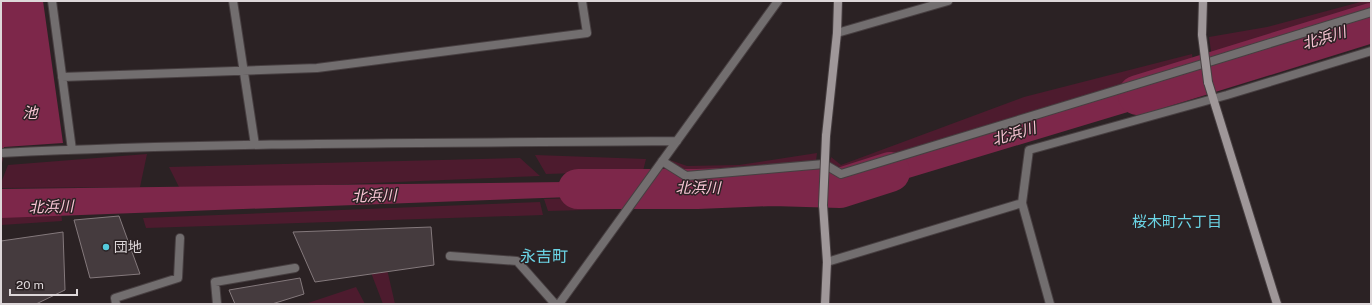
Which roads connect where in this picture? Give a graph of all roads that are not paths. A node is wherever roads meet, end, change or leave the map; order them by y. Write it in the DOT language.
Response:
graph roads {
  1 [pos="52,1"];
  2 [pos="233,1"];
  3 [pos="582,1"];
  4 [pos="778,1"];
  5 [pos="838,1"];
  6 [pos="948,1"];
  7 [pos="1203,1"];
  8 [pos="1371,12"];
  9 [pos="837,33"];
  10 [pos="1371,51"];
  11 [pos="244,70"];
  12 [pos="62,77"];
  13 [pos="1213,99"];
  14 [pos="677,140"];
  15 [pos="255,145"];
  16 [pos="72,150"];
  17 [pos="1,153"];
  18 [pos="660,164"];
  19 [pos="824,164"];
  20 [pos="1022,203"];
  21 [pos="180,238"];
  22 [pos="450,256"];
  23 [pos="827,262"];
  24 [pos="296,268"];
  25 [pos="116,304"];
  26 [pos="217,304"];
  27 [pos="556,304"];
  28 [pos="559,304"];
  29 [pos="825,304"];
  30 [pos="1050,304"];
  31 [pos="1278,304"];
  1 -- 12 [label="street"];
  2 -- 11 [label="street"];
  3 -- 11 [label="street"];
  4 -- 14 [label="street"];
  5 -- 9 [label="street"];
  6 -- 9 [label="street"];
  7 -- 13 [label="street, bridge"];
  8 -- 19 [label="street"];
  9 -- 19 [label="street, bridge"];
  10 -- 13 [label="street"];
  11 -- 12 [label="street"];
  11 -- 15 [label="street"];
  12 -- 16 [label="street"];
  13 -- 20 [label="street"];
  13 -- 31 [label="street"];
  14 -- 15 [label="street"];
  14 -- 18 [label="street"];
  15 -- 16 [label="street"];
  16 -- 17 [label="street"];
  18 -- 19 [label="street"];
  18 -- 28 [label="street"];
  19 -- 23 [label="street, bridge"];
  20 -- 23 [label="street"];
  20 -- 30 [label="street"];
  21 -- 25 [label="street"];
  22 -- 27 [label="street"];
  23 -- 29 [label="street"];
  24 -- 26 [label="street"];
}
